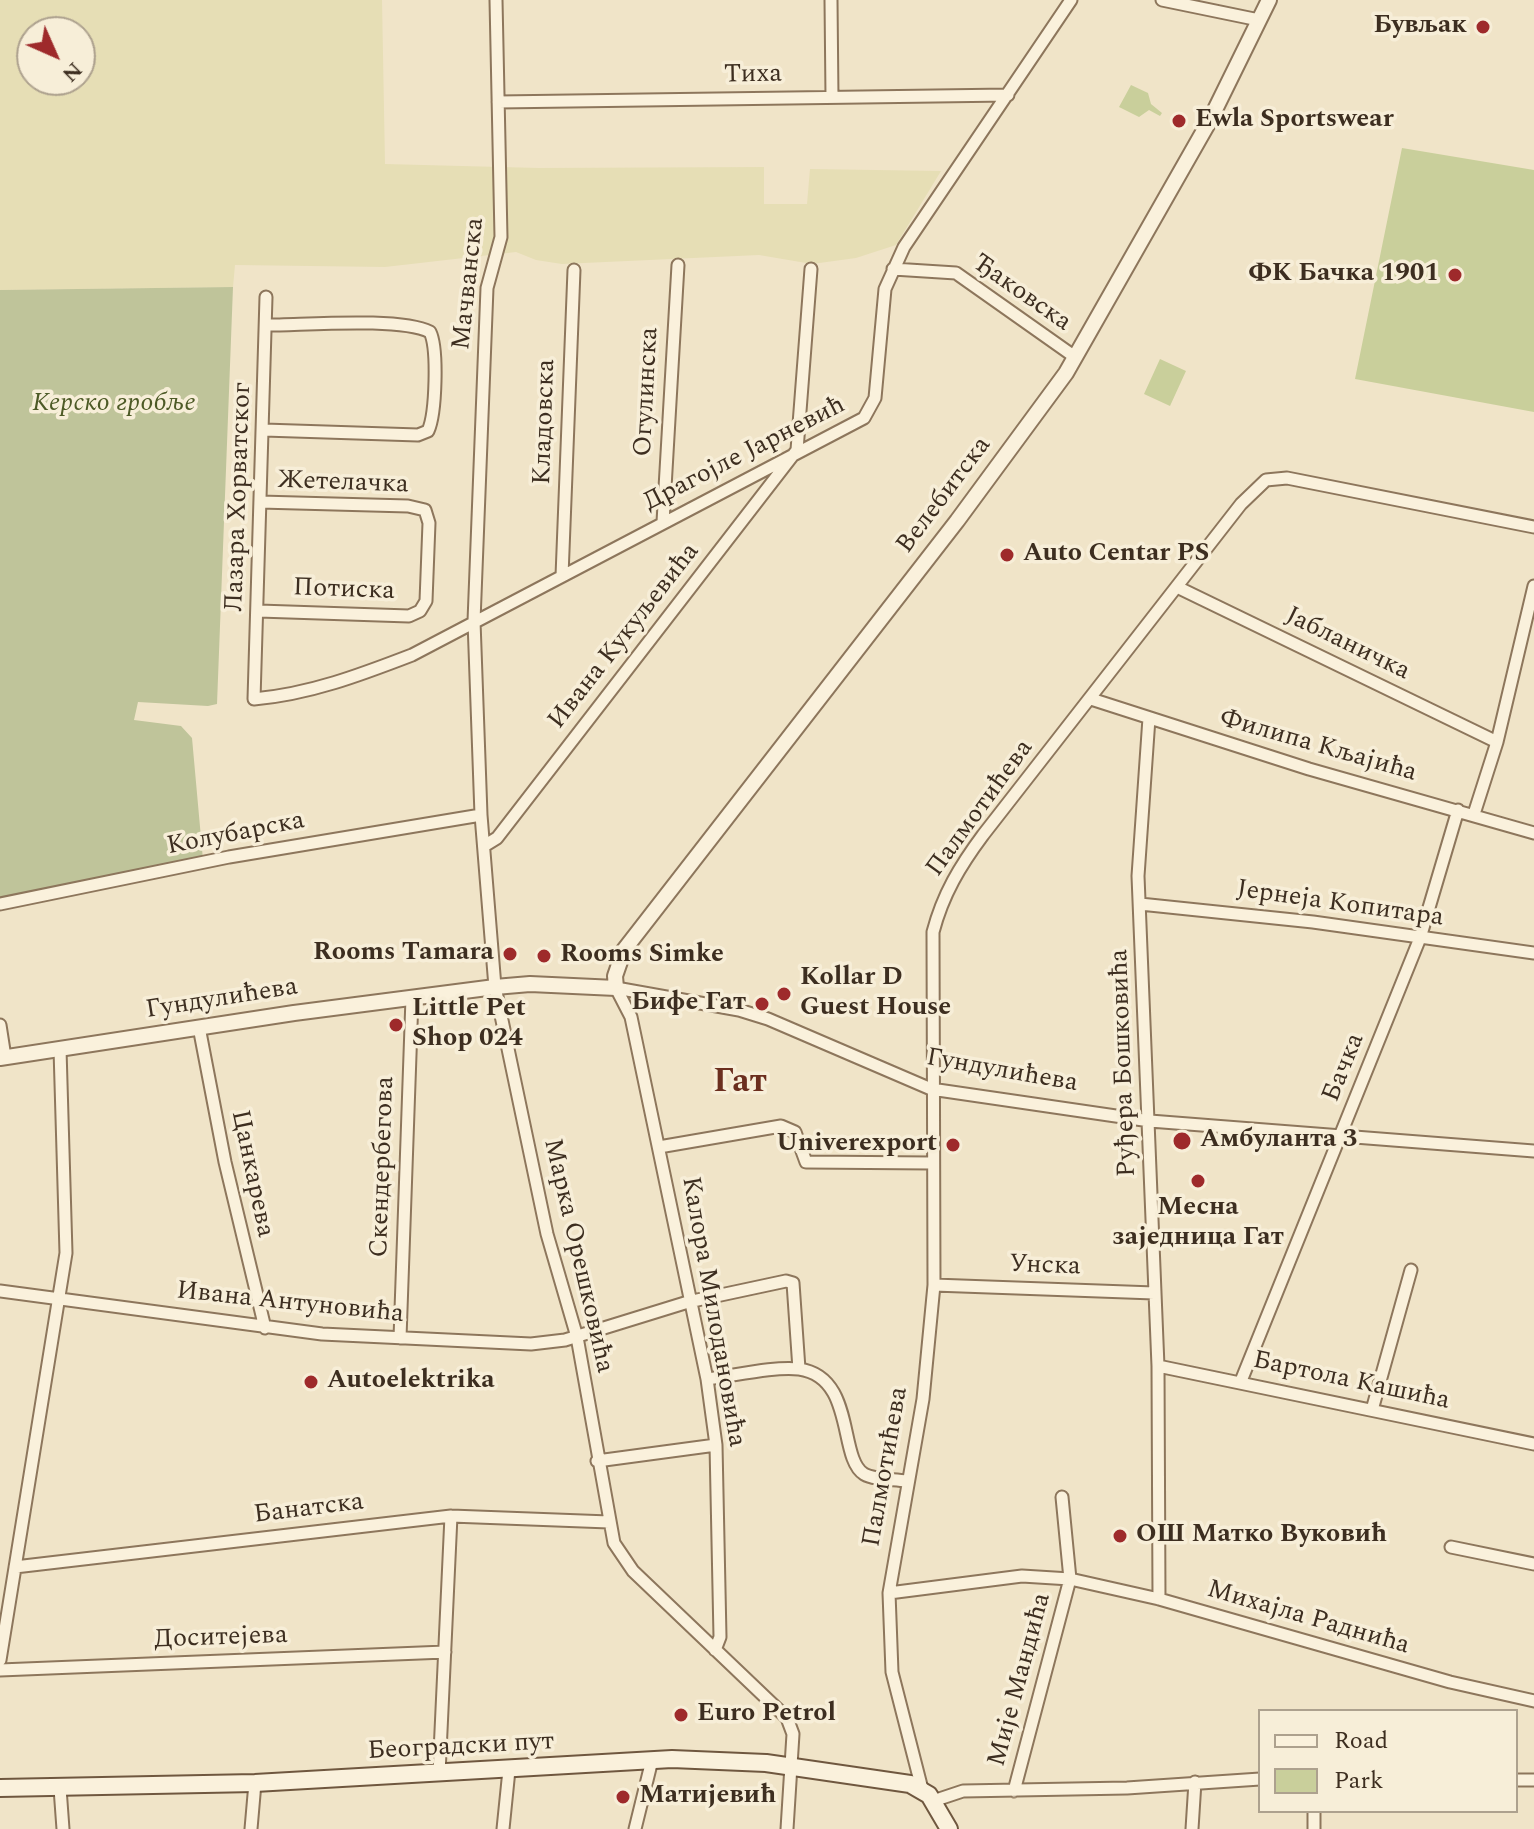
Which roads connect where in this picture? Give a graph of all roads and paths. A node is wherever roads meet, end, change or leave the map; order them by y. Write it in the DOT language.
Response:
graph roads {
  1 [pos="496,0"];
  2 [pos="831,0"];
  3 [pos="1071,0"];
  4 [pos="1162,0"];
  5 [pos="1269,0"];
  6 [pos="1177,2"];
  7 [pos="1259,20"];
  8 [pos="1008,95"];
  9 [pos="832,97"];
  10 [pos="498,102"];
  11 [pos="678,265"];
  12 [pos="811,269"];
  13 [pos="893,269"];
  14 [pos="574,270"];
  15 [pos="266,297"];
  16 [pos="267,325"];
  17 [pos="1075,357"];
  18 [pos="264,430"];
  19 [pos="797,450"];
  20 [pos="752,475"];
  21 [pos="765,492"];
  22 [pos="260,502"];
  23 [pos="425,510"];
  24 [pos="663,522"];
  25 [pos="1534,527"];
  26 [pos="562,576"];
  27 [pos="1534,586"];
  28 [pos="1177,587"];
  29 [pos="259,611"];
  30 [pos="474,621"];
  31 [pos="254,699"];
  32 [pos="1091,699"];
  33 [pos="1149,718"];
  34 [pos="1497,742"];
  35 [pos="1458,810"];
  36 [pos="1474,814"];
  37 [pos="481,815"];
  38 [pos="1534,833"];
  39 [pos="484,846"];
  40 [pos="0,904"];
  41 [pos="1140,904"];
  42 [pos="1420,938"];
  43 [pos="1534,953"];
  44 [pos="495,987"];
  45 [pos="616,988"];
  46 [pos="412,998"];
  47 [pos="0,1025"];
  48 [pos="199,1027"];
  49 [pos="60,1049"];
  50 [pos="2,1057"];
  51 [pos="931,1089"];
  52 [pos="1150,1121"];
  53 [pos="1341,1137"];
  54 [pos="659,1147"];
  55 [pos="1534,1151"];
  56 [pos="931,1163"];
  57 [pos="1411,1270"];
  58 [pos="934,1285"];
  59 [pos="0,1291"];
  60 [pos="1154,1293"];
  61 [pos="59,1300"];
  62 [pos="688,1302"];
  63 [pos="265,1328"];
  64 [pos="577,1337"];
  65 [pos="400,1338"];
  66 [pos="1158,1366"];
  67 [pos="799,1369"];
  68 [pos="707,1379"];
  69 [pos="1241,1381"];
  70 [pos="1372,1410"];
  71 [pos="1534,1444"];
  72 [pos="716,1445"];
  73 [pos="597,1461"];
  74 [pos="906,1481"];
  75 [pos="1062,1497"];
  76 [pos="451,1516"];
  77 [pos="609,1522"];
  78 [pos="1451,1547"];
  79 [pos="1534,1564"];
  80 [pos="15,1567"];
  81 [pos="1070,1579"];
  82 [pos="889,1593"];
  83 [pos="1159,1599"];
  84 [pos="715,1650"];
  85 [pos="445,1652"];
  86 [pos="0,1660"];
  87 [pos="0,1670"];
  88 [pos="1534,1701"];
  89 [pos="652,1760"];
  90 [pos="793,1767"];
  91 [pos="509,1770"];
  92 [pos="439,1774"];
  93 [pos="1258,1779"];
  94 [pos="1195,1782"];
  95 [pos="255,1783"];
  96 [pos="0,1788"];
  97 [pos="60,1788"];
  98 [pos="1014,1791"];
  99 [pos="928,1795"];
  100 [pos="63,1829"];
  101 [pos="251,1829"];
  102 [pos="503,1829"];
  103 [pos="635,1829"];
  104 [pos="787,1829"];
  105 [pos="949,1829"];
  106 [pos="1192,1829"];
  1 -- 10 [label="street, Мачванска"];
  2 -- 9 [label="street"];
  3 -- 8 [label="street, Драгојле Јарневић"];
  4 -- 6 [label="street"];
  5 -- 7 [label="street, Велебитска"];
  6 -- 7 [label="street"];
  7 -- 17 [label="street, Велебитска"];
  8 -- 9 [label="street, Тиха"];
  8 -- 13 [label="street, Драгојле Јарневић"];
  9 -- 10 [label="street, Тиха"];
  10 -- 30 [label="street, Мачванска"];
  11 -- 24 [label="street, Огулинска"];
  12 -- 19 [label="street"];
  13 -- 17 [label="street, Ђаковска"];
  13 -- 19 [label="street, Драгојле Јарневић"];
  14 -- 26 [label="street, Кладовска"];
  15 -- 16 [label="street, Лазара Хорватског"];
  16 -- 18 [label="street, Лазара Хорватског"];
  16 -- 18 [label="street"];
  17 -- 45 [label="street, Велебитска"];
  18 -- 22 [label="street, Лазара Хорватског"];
  19 -- 20 [label="street, Драгојле Јарневић"];
  19 -- 21 [label="street, Ивана Кукуљевића"];
  20 -- 21 [label="street"];
  20 -- 24 [label="street, Драгојле Јарневић"];
  21 -- 39 [label="street, Ивана Кукуљевића"];
  22 -- 23 [label="street, Жетелачка"];
  22 -- 29 [label="street, Лазара Хорватског"];
  23 -- 29 [label="street, Потиска"];
  24 -- 26 [label="street, Драгојле Јарневић"];
  25 -- 28 [label="street, Палмотићева"];
  26 -- 30 [label="street, Драгојле Јарневић"];
  27 -- 34 [label="street"];
  28 -- 32 [label="street, Палмотићева"];
  28 -- 34 [label="street, Јабланичка"];
  29 -- 31 [label="street, Лазара Хорватског"];
  30 -- 31 [label="street, Драгојле Јарневић"];
  30 -- 37 [label="street, Марка Орешковића"];
  32 -- 33 [label="street, Филипа Кљајића"];
  32 -- 51 [label="street, Палмотићева"];
  33 -- 35 [label="street, Филипа Кљајића"];
  33 -- 41 [label="street, Руђера Бошковића"];
  34 -- 36 [label="street"];
  35 -- 36 [label="street, Филипа Кљајића"];
  35 -- 42 [label="street, Бачка"];
  36 -- 38 [label="street, Филипа Кљајића"];
  37 -- 39 [label="street, Марка Орешковића"];
  37 -- 40 [label="street, Колубарска"];
  39 -- 44 [label="street, Марка Орешковића"];
  41 -- 42 [label="street, Јернеја Копитара"];
  41 -- 52 [label="street, Руђера Бошковића"];
  42 -- 43 [label="street, Јернеја Копитара"];
  42 -- 53 [label="street, Бачка"];
  44 -- 45 [label="street, Гундулићева"];
  44 -- 46 [label="street, Гундулићева"];
  44 -- 64 [label="street, Марка Орешковића"];
  45 -- 51 [label="street, Гундулићева"];
  45 -- 54 [label="street, Калора Милодановића"];
  46 -- 48 [label="street, Гундулићева"];
  46 -- 65 [label="street, Скендербегова"];
  47 -- 50 [label="street"];
  48 -- 49 [label="street, Гундулићева"];
  48 -- 63 [label="street, Цанкарева"];
  49 -- 50 [label="street, Гундулићева"];
  49 -- 61 [label="street"];
  51 -- 52 [label="street, Гундулићева"];
  51 -- 56 [label="street, Палмотићева"];
  52 -- 53 [label="street, Гундулићева"];
  52 -- 60 [label="street, Руђера Бошковића"];
  53 -- 55 [label="street, Гундулићева"];
  53 -- 69 [label="street, Бачка"];
  54 -- 56 [label="street"];
  54 -- 62 [label="street, Калора Милодановића"];
  56 -- 58 [label="street, Палмотићева"];
  57 -- 70 [label="street"];
  58 -- 60 [label="street, Унска"];
  58 -- 74 [label="street, Палмотићева"];
  59 -- 61 [label="street, Ивана Антуновића"];
  60 -- 66 [label="street, Руђера Бошковића"];
  61 -- 63 [label="street, Ивана Антуновића"];
  61 -- 80 [label="street"];
  62 -- 64 [label="street, Ивана Антуновића"];
  62 -- 67 [label="street, Ивана Антуновића"];
  62 -- 68 [label="street, Калора Милодановића"];
  63 -- 65 [label="street, Ивана Антуновића"];
  64 -- 65 [label="street, Ивана Антуновића"];
  64 -- 73 [label="street, Марка Орешковића"];
  66 -- 69 [label="street, Бартола Кашића"];
  66 -- 83 [label="street, Руђера Бошковића"];
  67 -- 68 [label="street"];
  67 -- 74 [label="street"];
  68 -- 72 [label="street, Калора Милодановића"];
  69 -- 70 [label="street, Бартола Кашића"];
  70 -- 71 [label="street, Бартола Кашића"];
  72 -- 73 [label="street"];
  72 -- 84 [label="street, Калора Милодановића"];
  73 -- 77 [label="street, Марка Орешковића"];
  74 -- 82 [label="street, Палмотићева"];
  75 -- 81 [label="street"];
  76 -- 77 [label="street, Банатска"];
  76 -- 80 [label="street, Банатска"];
  76 -- 85 [label="street"];
  77 -- 84 [label="street, Марка Орешковића"];
  78 -- 79 [label="street"];
  80 -- 86 [label="street"];
  81 -- 82 [label="street, Михајла Раднића"];
  81 -- 83 [label="street, Михајла Раднића"];
  81 -- 98 [label="street, Мије Мандића"];
  82 -- 99 [label="street, Палмотићева"];
  83 -- 88 [label="street, Михајла Раднића"];
  84 -- 90 [label="street, Марка Орешковића"];
  85 -- 87 [label="street, Доситејева"];
  85 -- 92 [label="street"];
  89 -- 90 [label="main road, Београдски пут"];
  89 -- 91 [label="main road, Београдски пут"];
  89 -- 103 [label="street"];
  90 -- 99 [label="main road, Београдски пут"];
  90 -- 104 [label="street, Марка Орешковића"];
  91 -- 92 [label="main road, Београдски пут"];
  91 -- 102 [label="street"];
  92 -- 95 [label="main road, Београдски пут"];
  93 -- 94 [label="street"];
  94 -- 98 [label="street"];
  94 -- 106 [label="street"];
  95 -- 97 [label="main road, Београдски пут"];
  95 -- 101 [label="street"];
  96 -- 97 [label="main road, Београдски пут"];
  97 -- 100 [label="street"];
  98 -- 99 [label="street"];
  99 -- 105 [label="main road"];
}
